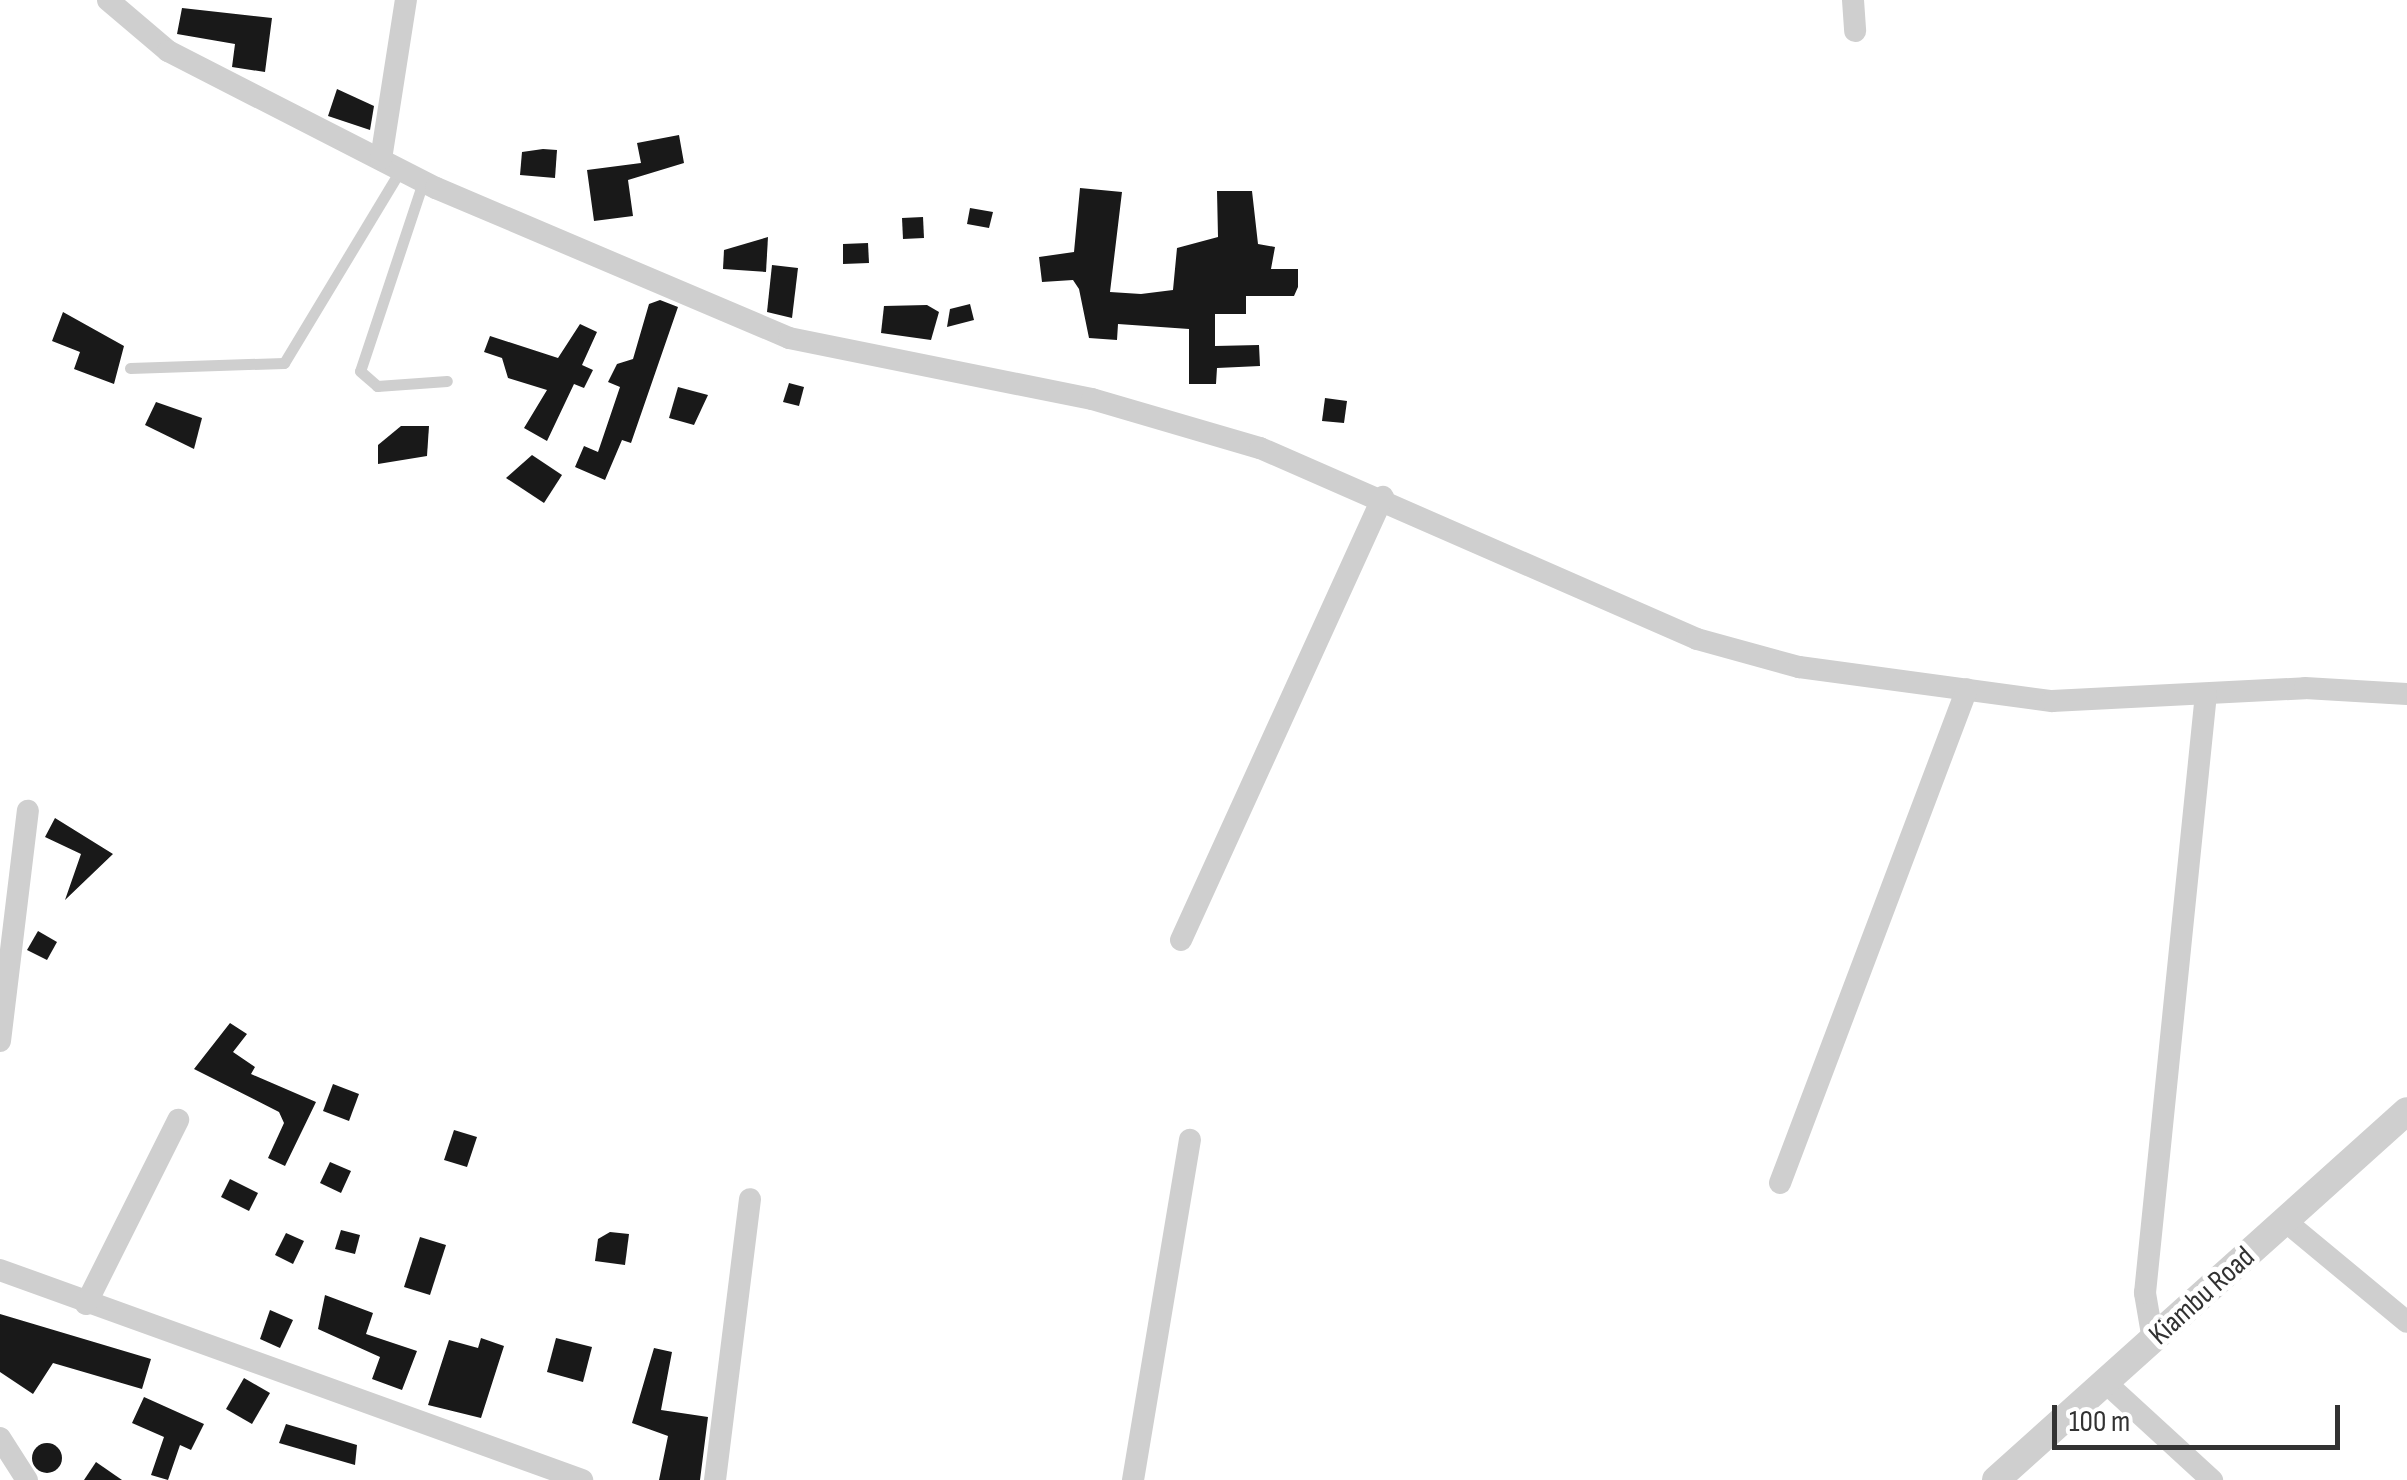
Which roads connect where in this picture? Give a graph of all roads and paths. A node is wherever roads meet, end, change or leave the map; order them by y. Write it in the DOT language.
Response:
graph roads {
  1 [pos="108,0"];
  2 [pos="406,0"];
  3 [pos="1853,0"];
  4 [pos="1855,31"];
  5 [pos="391,164"];
  6 [pos="424,182"];
  7 [pos="130,368"];
  8 [pos="446,381"];
  9 [pos="1383,497"];
  10 [pos="1966,689"];
  11 [pos="2206,694"];
  12 [pos="2407,694"];
  13 [pos="28,810"];
  14 [pos="1181,940"];
  15 [pos="0,1040"];
  16 [pos="2407,1111"];
  17 [pos="178,1120"];
  18 [pos="1190,1140"];
  19 [pos="1780,1184"];
  20 [pos="750,1200"];
  21 [pos="2284,1221"];
  22 [pos="0,1270"];
  23 [pos="86,1304"];
  24 [pos="2407,1322"];
  25 [pos="2154,1340"];
  26 [pos="2106,1384"];
  27 [pos="0,1438"];
  28 [pos="27,1480"];
  29 [pos="582,1480"];
  30 [pos="715,1480"];
  31 [pos="1133,1480"];
  32 [pos="1996,1480"];
  33 [pos="2212,1480"];
  1 -- 5 [label="street"];
  2 -- 5 [label="street"];
  3 -- 4 [label="street"];
  5 -- 6 [label="street"];
  5 -- 7 [label="lane"];
  6 -- 8 [label="lane"];
  6 -- 9 [label="street"];
  9 -- 10 [label="street"];
  9 -- 14 [label="street"];
  10 -- 11 [label="street"];
  10 -- 19 [label="street"];
  11 -- 12 [label="street"];
  11 -- 25 [label="street"];
  13 -- 15 [label="street"];
  16 -- 21 [label="street, Kiambu Road"];
  17 -- 23 [label="street"];
  18 -- 31 [label="street"];
  20 -- 30 [label="street"];
  21 -- 24 [label="street"];
  21 -- 25 [label="street, Kiambu Road"];
  22 -- 23 [label="street"];
  23 -- 29 [label="street"];
  25 -- 26 [label="street, Kiambu Road"];
  26 -- 32 [label="street, Kiambu Road"];
  26 -- 33 [label="street"];
  27 -- 28 [label="street"];
}
